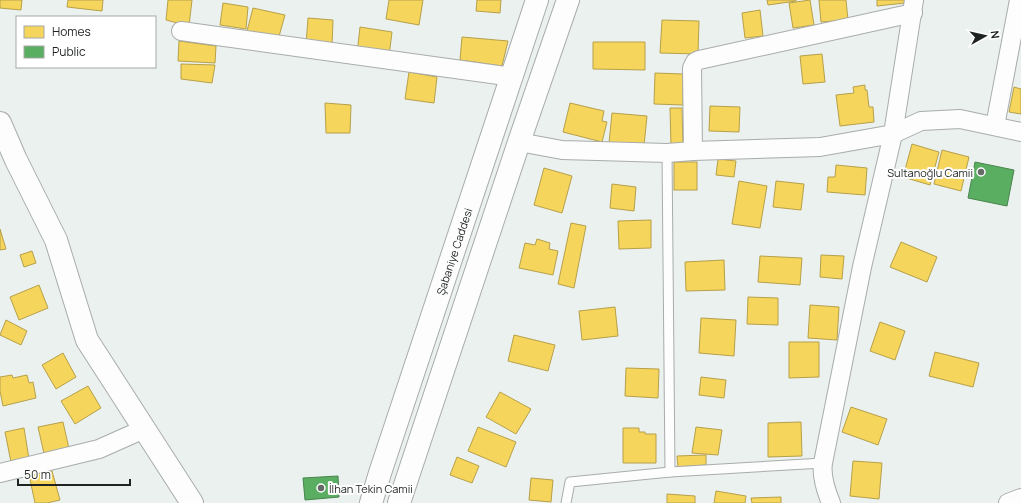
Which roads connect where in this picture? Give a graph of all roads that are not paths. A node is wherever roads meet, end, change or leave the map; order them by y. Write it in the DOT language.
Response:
graph roads {
  1 [pos="538,0"];
  2 [pos="568,0"];
  3 [pos="1019,0"];
  4 [pos="914,7"];
  5 [pos="181,31"];
  6 [pos="512,76"];
  7 [pos="0,123"];
  8 [pos="995,126"];
  9 [pos="1021,132"];
  10 [pos="893,134"];
  11 [pos="519,142"];
  12 [pos="693,151"];
  13 [pos="667,153"];
  14 [pos="144,429"];
  15 [pos="823,463"];
  16 [pos="670,472"];
  17 [pos="0,473"];
  18 [pos="1021,498"];
  19 [pos="192,503"];
  20 [pos="371,503"];
  21 [pos="399,503"];
  22 [pos="566,503"];
  23 [pos="831,503"];
  24 [pos="1008,503"];
  1 -- 6 [label="main road, Şabaniye Caddesi"];
  2 -- 11 [label="main road"];
  3 -- 8 [label="street"];
  4 -- 10 [label="street"];
  4 -- 12 [label="street"];
  5 -- 6 [label="street"];
  6 -- 20 [label="main road, Şabaniye Caddesi"];
  7 -- 14 [label="main road"];
  8 -- 9 [label="street"];
  8 -- 10 [label="street"];
  10 -- 12 [label="street"];
  10 -- 15 [label="street"];
  11 -- 13 [label="street"];
  11 -- 21 [label="main road"];
  12 -- 13 [label="street"];
  13 -- 16 [label="lane"];
  14 -- 17 [label="street"];
  14 -- 19 [label="main road"];
  15 -- 16 [label="lane"];
  15 -- 23 [label="street"];
  16 -- 22 [label="lane"];
  18 -- 24 [label="street"];
}
